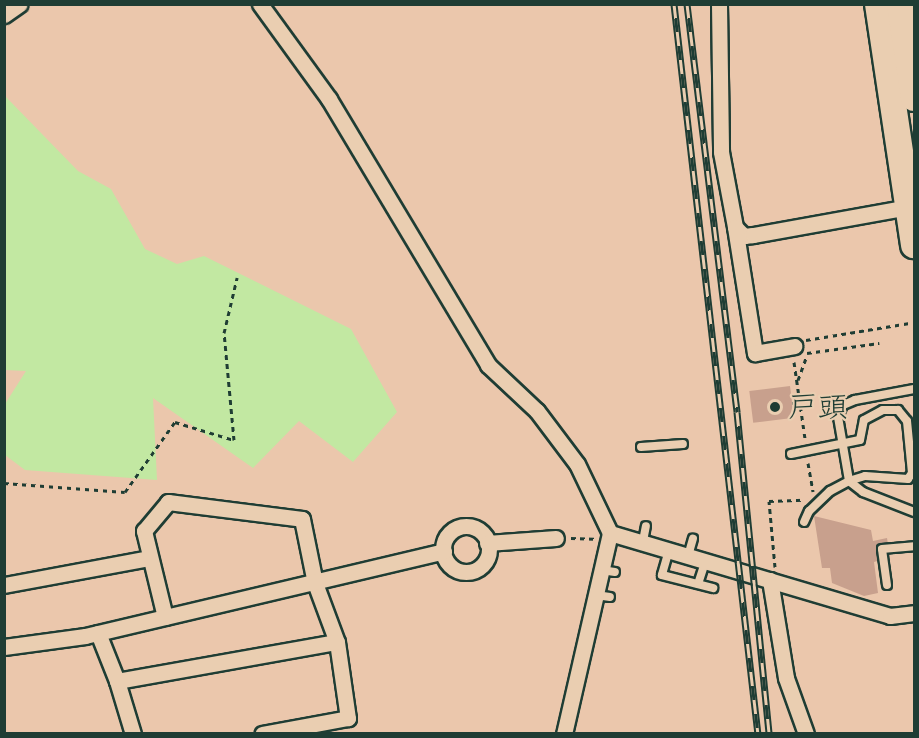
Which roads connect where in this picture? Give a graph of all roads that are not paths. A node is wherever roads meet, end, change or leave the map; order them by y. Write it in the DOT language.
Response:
graph roads {
  1 [pos="20,4"];
  2 [pos="260,4"];
  3 [pos="719,4"];
  4 [pos="878,4"];
  5 [pos="900,4"];
  6 [pos="4,15"];
  7 [pos="915,98"];
  8 [pos="912,206"];
  9 [pos="735,227"];
  10 [pos="915,245"];
  11 [pos="801,350"];
  12 [pos="915,390"];
  13 [pos="683,444"];
  14 [pos="843,446"];
  15 [pos="641,447"];
  16 [pos="791,454"];
  17 [pos="849,481"];
  18 [pos="915,512"];
  19 [pos="804,522"];
  20 [pos="556,538"];
  21 [pos="609,538"];
  22 [pos="693,539"];
  23 [pos="487,543"];
  24 [pos="915,546"];
  25 [pos="669,550"];
  26 [pos="444,551"];
  27 [pos="688,556"];
  28 [pos="149,558"];
  29 [pos="705,562"];
  30 [pos="770,580"];
  31 [pos="315,583"];
  32 [pos="698,584"];
  33 [pos="4,585"];
  34 [pos="887,585"];
  35 [pos="713,588"];
  36 [pos="915,613"];
  37 [pos="165,617"];
  38 [pos="98,633"];
  39 [pos="337,642"];
  40 [pos="4,647"];
  41 [pos="117,681"];
  42 [pos="348,718"];
  43 [pos="306,730"];
  44 [pos="133,734"];
  45 [pos="262,734"];
  46 [pos="350,734"];
  47 [pos="564,734"];
  48 [pos="806,734"];
  1 -- 6 [label="street"];
  2 -- 21 [label="street"];
  3 -- 9 [label="street"];
  4 -- 8 [label="highway"];
  5 -- 7 [label="highway"];
  8 -- 9 [label="street"];
  8 -- 10 [label="highway"];
  9 -- 11 [label="street"];
  12 -- 14 [label="lane"];
  13 -- 15 [label="lane"];
  14 -- 16 [label="lane"];
  14 -- 17 [label="lane"];
  14 -- 17 [label="lane"];
  17 -- 18 [label="lane"];
  17 -- 19 [label="lane"];
  20 -- 23 [label="street"];
  21 -- 25 [label="street"];
  21 -- 47 [label="street"];
  22 -- 27 [label="lane"];
  23 -- 26 [label="street"];
  23 -- 26 [label="street"];
  24 -- 34 [label="lane"];
  25 -- 27 [label="street"];
  25 -- 32 [label="lane"];
  26 -- 31 [label="street"];
  27 -- 29 [label="street"];
  28 -- 31 [label="street"];
  28 -- 33 [label="street"];
  28 -- 37 [label="street"];
  29 -- 30 [label="street"];
  29 -- 32 [label="lane"];
  30 -- 36 [label="street"];
  30 -- 48 [label="street"];
  31 -- 37 [label="street"];
  31 -- 39 [label="street"];
  32 -- 35 [label="lane"];
  37 -- 38 [label="street"];
  38 -- 40 [label="street"];
  38 -- 41 [label="street"];
  39 -- 41 [label="street"];
  39 -- 42 [label="street"];
  41 -- 44 [label="street"];
  42 -- 43 [label="street"];
  42 -- 46 [label="street"];
  43 -- 45 [label="street"];
}
